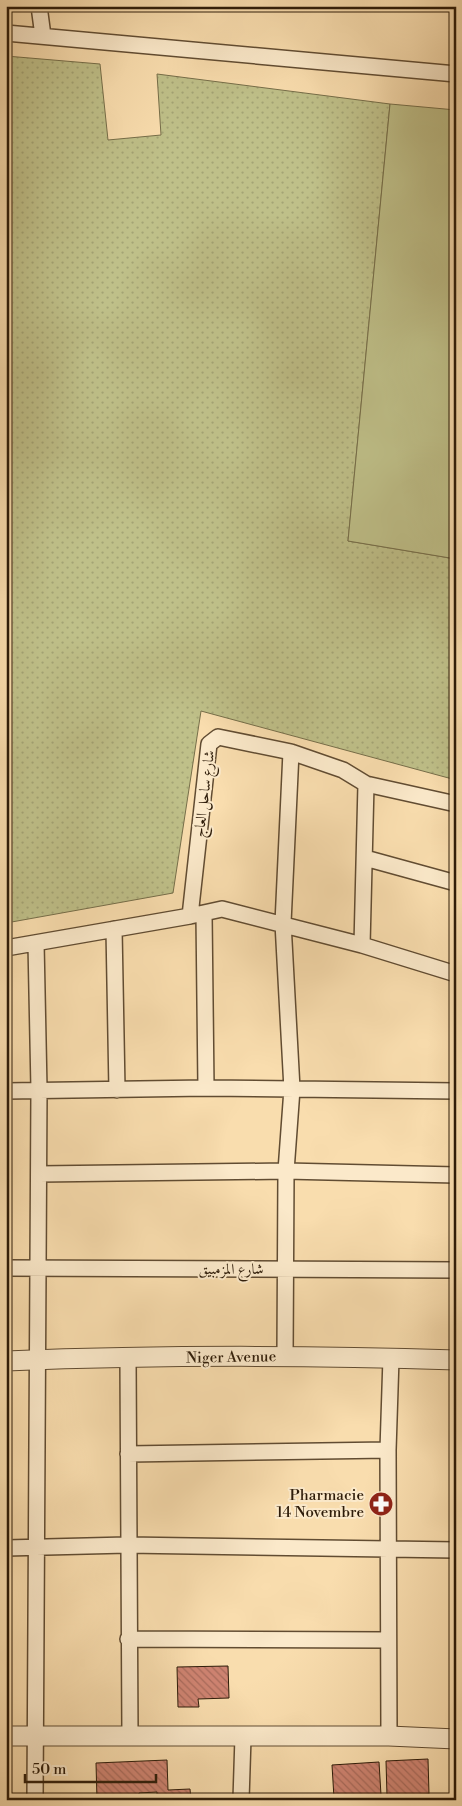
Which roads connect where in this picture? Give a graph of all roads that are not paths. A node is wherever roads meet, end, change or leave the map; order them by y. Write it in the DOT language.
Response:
graph roads {
  1 [pos="40,6"];
  2 [pos="6,33"];
  3 [pos="43,36"];
  4 [pos="456,74"];
  5 [pos="291,752"];
  6 [pos="366,784"];
  7 [pos="456,804"];
  8 [pos="365,858"];
  9 [pos="456,883"];
  10 [pos="197,915"];
  11 [pos="283,923"];
  12 [pos="114,929"];
  13 [pos="36,943"];
  14 [pos="362,945"];
  15 [pos="6,948"];
  16 [pos="456,974"];
  17 [pos="206,1088"];
  18 [pos="39,1089"];
  19 [pos="292,1089"];
  20 [pos="118,1090"];
  21 [pos="6,1091"];
  22 [pos="456,1091"];
  23 [pos="286,1171"];
  24 [pos="39,1174"];
  25 [pos="456,1175"];
  26 [pos="6,1268"];
  27 [pos="38,1268"];
  28 [pos="285,1269"];
  29 [pos="456,1270"];
  30 [pos="284,1356"];
  31 [pos="390,1358"];
  32 [pos="128,1359"];
  33 [pos="38,1360"];
  34 [pos="456,1360"];
  35 [pos="6,1361"];
  36 [pos="388,1450"];
  37 [pos="128,1454"];
  38 [pos="127,1545"];
  39 [pos="37,1546"];
  40 [pos="6,1548"];
  41 [pos="388,1548"];
  42 [pos="456,1550"];
  43 [pos="128,1639"];
  44 [pos="388,1640"];
  45 [pos="6,1736"];
  46 [pos="36,1736"];
  47 [pos="389,1736"];
  48 [pos="130,1737"];
  49 [pos="242,1737"];
  50 [pos="456,1739"];
  51 [pos="35,1800"];
  52 [pos="241,1800"];
  1 -- 3 [label="street"];
  2 -- 3 [label="street"];
  3 -- 4 [label="street"];
  5 -- 6 [label="street, شارع ساحل العاج"];
  5 -- 10 [label="street, شارع ساحل العاج"];
  5 -- 11 [label="street"];
  6 -- 7 [label="street, شارع ساحل العاج"];
  6 -- 8 [label="street"];
  8 -- 9 [label="street"];
  8 -- 14 [label="street"];
  10 -- 11 [label="street"];
  10 -- 12 [label="street"];
  10 -- 17 [label="street, شارع ساحل العاج"];
  11 -- 14 [label="street"];
  11 -- 19 [label="street"];
  12 -- 13 [label="street"];
  12 -- 20 [label="street"];
  13 -- 15 [label="street"];
  13 -- 18 [label="street"];
  14 -- 16 [label="street"];
  17 -- 19 [label="street"];
  17 -- 20 [label="street"];
  18 -- 20 [label="street"];
  18 -- 21 [label="street"];
  18 -- 24 [label="street"];
  19 -- 22 [label="street"];
  19 -- 23 [label="street"];
  23 -- 24 [label="street"];
  23 -- 25 [label="street"];
  23 -- 28 [label="street"];
  24 -- 27 [label="street"];
  26 -- 27 [label="street, شارع المزمبيق"];
  27 -- 28 [label="street, شارع المزمبيق"];
  27 -- 33 [label="street"];
  28 -- 29 [label="street, شارع المزمبيق"];
  28 -- 30 [label="street"];
  30 -- 31 [label="street, Niger Avenue"];
  30 -- 32 [label="street, Niger Avenue"];
  31 -- 34 [label="street, Niger Avenue"];
  31 -- 36 [label="street"];
  32 -- 33 [label="street, Niger Avenue"];
  32 -- 37 [label="street"];
  33 -- 35 [label="street, Niger Avenue"];
  33 -- 39 [label="street"];
  36 -- 37 [label="street"];
  36 -- 41 [label="street"];
  37 -- 38 [label="street"];
  38 -- 39 [label="street"];
  38 -- 41 [label="street"];
  38 -- 43 [label="street"];
  39 -- 40 [label="street"];
  39 -- 46 [label="street"];
  41 -- 42 [label="street"];
  41 -- 44 [label="street"];
  43 -- 44 [label="street"];
  43 -- 48 [label="street"];
  44 -- 47 [label="street"];
  45 -- 46 [label="street"];
  46 -- 48 [label="street"];
  46 -- 51 [label="street"];
  47 -- 49 [label="street"];
  47 -- 50 [label="street"];
  48 -- 49 [label="street"];
  49 -- 52 [label="street"];
}
